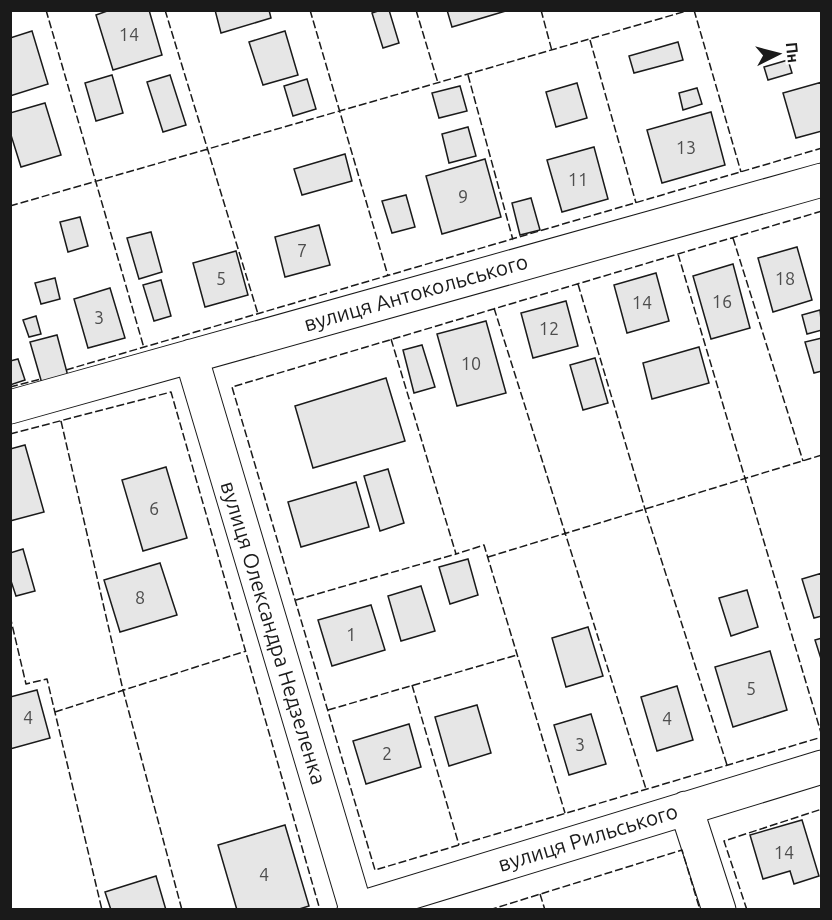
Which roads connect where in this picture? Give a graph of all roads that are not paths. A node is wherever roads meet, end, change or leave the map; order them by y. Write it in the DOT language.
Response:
graph roads {
  1 [pos="822,180"];
  2 [pos="191,356"];
  3 [pos="10,406"];
  4 [pos="822,767"];
  5 [pos="686,808"];
  6 [pos="355,909"];
  7 [pos="719,909"];
  1 -- 2 [label="street, вулиця Антокольського"];
  2 -- 3 [label="street, вулиця Антокольського"];
  2 -- 6 [label="street, вулиця Олександра Недзеленка"];
  4 -- 5 [label="street, вулиця Рильського"];
  5 -- 6 [label="street, вулиця Рильського"];
  5 -- 7 [label="street"];
}
